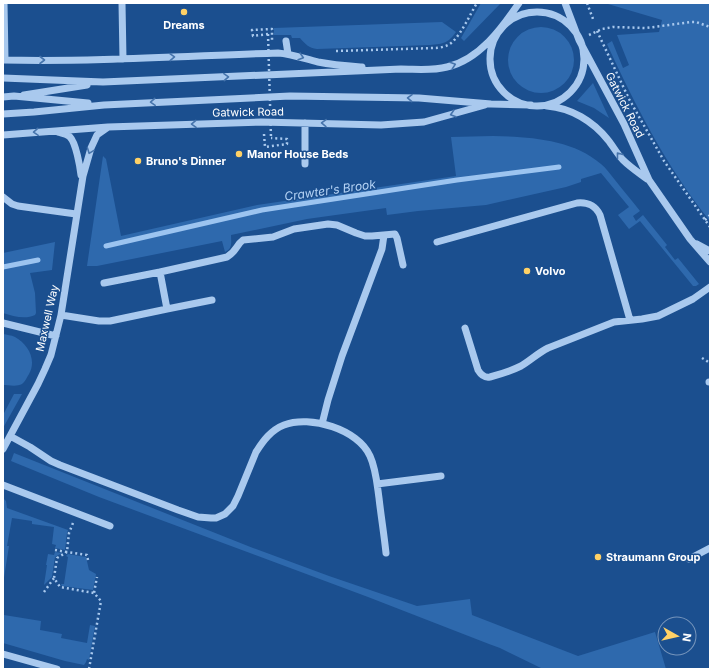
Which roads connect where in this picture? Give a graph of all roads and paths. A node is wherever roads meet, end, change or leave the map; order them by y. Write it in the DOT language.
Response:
graph roads {
  1 [pos="4,3"];
  2 [pos="122,3"];
  3 [pos="477,3"];
  4 [pos="519,3"];
  5 [pos="565,3"];
  6 [pos="587,3"];
  7 [pos="593,19"];
  8 [pos="503,26"];
  9 [pos="710,26"];
  10 [pos="597,31"];
  11 [pos="579,40"];
  12 [pos="286,41"];
  13 [pos="272,42"];
  14 [pos="331,52"];
  15 [pos="288,54"];
  16 [pos="123,59"];
  17 [pos="4,60"];
  18 [pos="401,69"];
  19 [pos="3,78"];
  20 [pos="103,82"];
  21 [pos="3,96"];
  22 [pos="14,96"];
  23 [pos="491,104"];
  24 [pos="104,105"];
  25 [pos="535,106"];
  26 [pos="3,114"];
  27 [pos="305,123"];
  28 [pos="108,127"];
  29 [pos="54,131"];
  30 [pos="264,134"];
  31 [pos="3,135"];
  32 [pos="305,164"];
  33 [pos="649,180"];
  34 [pos="81,182"];
  35 [pos="3,197"];
  36 [pos="76,214"];
  37 [pos="710,215"];
  38 [pos="705,220"];
  39 [pos="710,227"];
  40 [pos="384,235"];
  41 [pos="690,239"];
  42 [pos="437,242"];
  43 [pos="710,251"];
  44 [pos="710,262"];
  45 [pos="403,265"];
  46 [pos="160,272"];
  47 [pos="104,284"];
  48 [pos="710,287"];
  49 [pos="212,300"];
  50 [pos="167,309"];
  51 [pos="61,315"];
  52 [pos="630,320"];
  53 [pos="3,323"];
  54 [pos="465,328"];
  55 [pos="56,336"];
  56 [pos="702,358"];
  57 [pos="710,363"];
  58 [pos="322,424"];
  59 [pos="10,436"];
  60 [pos="3,449"];
  61 [pos="441,476"];
  62 [pos="377,484"];
  63 [pos="3,485"];
  64 [pos="77,514"];
  65 [pos="110,526"];
  66 [pos="710,548"];
  67 [pos="55,550"];
  68 [pos="67,552"];
  69 [pos="386,553"];
  70 [pos="689,559"];
  71 [pos="88,560"];
  72 [pos="97,577"];
  73 [pos="54,578"];
  74 [pos="44,592"];
  75 [pos="94,593"];
  76 [pos="3,654"];
  77 [pos="39,667"];
  78 [pos="57,669"];
  79 [pos="89,669"];
  1 -- 17 [label="street"];
  2 -- 16 [label="street"];
  3 -- 14 [label="path"];
  4 -- 8 [label="street"];
  5 -- 11 [label="street"];
  6 -- 7 [label="path"];
  8 -- 11 [label="street"];
  18 -- 8 [label="street, one-way"];
  8 -- 25 [label="street"];
  9 -- 10 [label="path"];
  10 -- 11 [label="path"];
  10 -- 38 [label="path"];
  11 -- 25 [label="street"];
  11 -- 33 [label="street, Gatwick Road"];
  12 -- 15 [label="street"];
  13 -- 30 [label="path, bridge"];
  16 -- 15 [label="street, one-way"];
  15 -- 18 [label="street, one-way"];
  17 -- 16 [label="street, one-way"];
  20 -- 18 [label="street, one-way"];
  19 -- 20 [label="street"];
  20 -- 22 [label="street"];
  21 -- 22 [label="street"];
  22 -- 24 [label="street"];
  23 -- 24 [label="street, Gatwick Road, one-way"];
  23 -- 25 [label="street, Gatwick Road"];
  23 -- 27 [label="street, Gatwick Road, one-way"];
  24 -- 26 [label="street, Gatwick Road"];
  33 -- 25 [label="street, Gatwick Road, one-way"];
  27 -- 28 [label="street, Gatwick Road, one-way"];
  27 -- 32 [label="street"];
  28 -- 29 [label="street, Gatwick Road"];
  28 -- 34 [label="street, Maxwell Way, one-way"];
  29 -- 31 [label="street, Gatwick Road, one-way"];
  29 -- 34 [label="street, Maxwell Way"];
  33 -- 41 [label="street, Gatwick Road"];
  34 -- 36 [label="street, Maxwell Way"];
  35 -- 36 [label="street"];
  36 -- 51 [label="street, Maxwell Way"];
  37 -- 38 [label="path"];
  38 -- 39 [label="path"];
  40 -- 45 [label="street"];
  40 -- 46 [label="street"];
  40 -- 58 [label="street"];
  41 -- 43 [label="street"];
  41 -- 44 [label="street, Gatwick Road"];
  42 -- 52 [label="street"];
  46 -- 47 [label="street"];
  46 -- 50 [label="street"];
  48 -- 52 [label="street"];
  49 -- 50 [label="street"];
  50 -- 51 [label="street"];
  51 -- 55 [label="street, Maxwell Way"];
  52 -- 54 [label="street"];
  53 -- 55 [label="street"];
  55 -- 59 [label="street, Maxwell Way"];
  56 -- 57 [label="path"];
  58 -- 59 [label="street"];
  58 -- 62 [label="street"];
  59 -- 60 [label="street, Maxwell Way"];
  61 -- 62 [label="street"];
  62 -- 69 [label="street"];
  63 -- 64 [label="street"];
  64 -- 65 [label="street"];
  64 -- 68 [label="path"];
  66 -- 70 [label="street"];
  67 -- 68 [label="path"];
  68 -- 71 [label="path"];
  68 -- 73 [label="path"];
  72 -- 75 [label="path"];
  73 -- 74 [label="path"];
  73 -- 75 [label="path"];
  75 -- 79 [label="path"];
  76 -- 77 [label="street"];
  77 -- 78 [label="street"];
}
